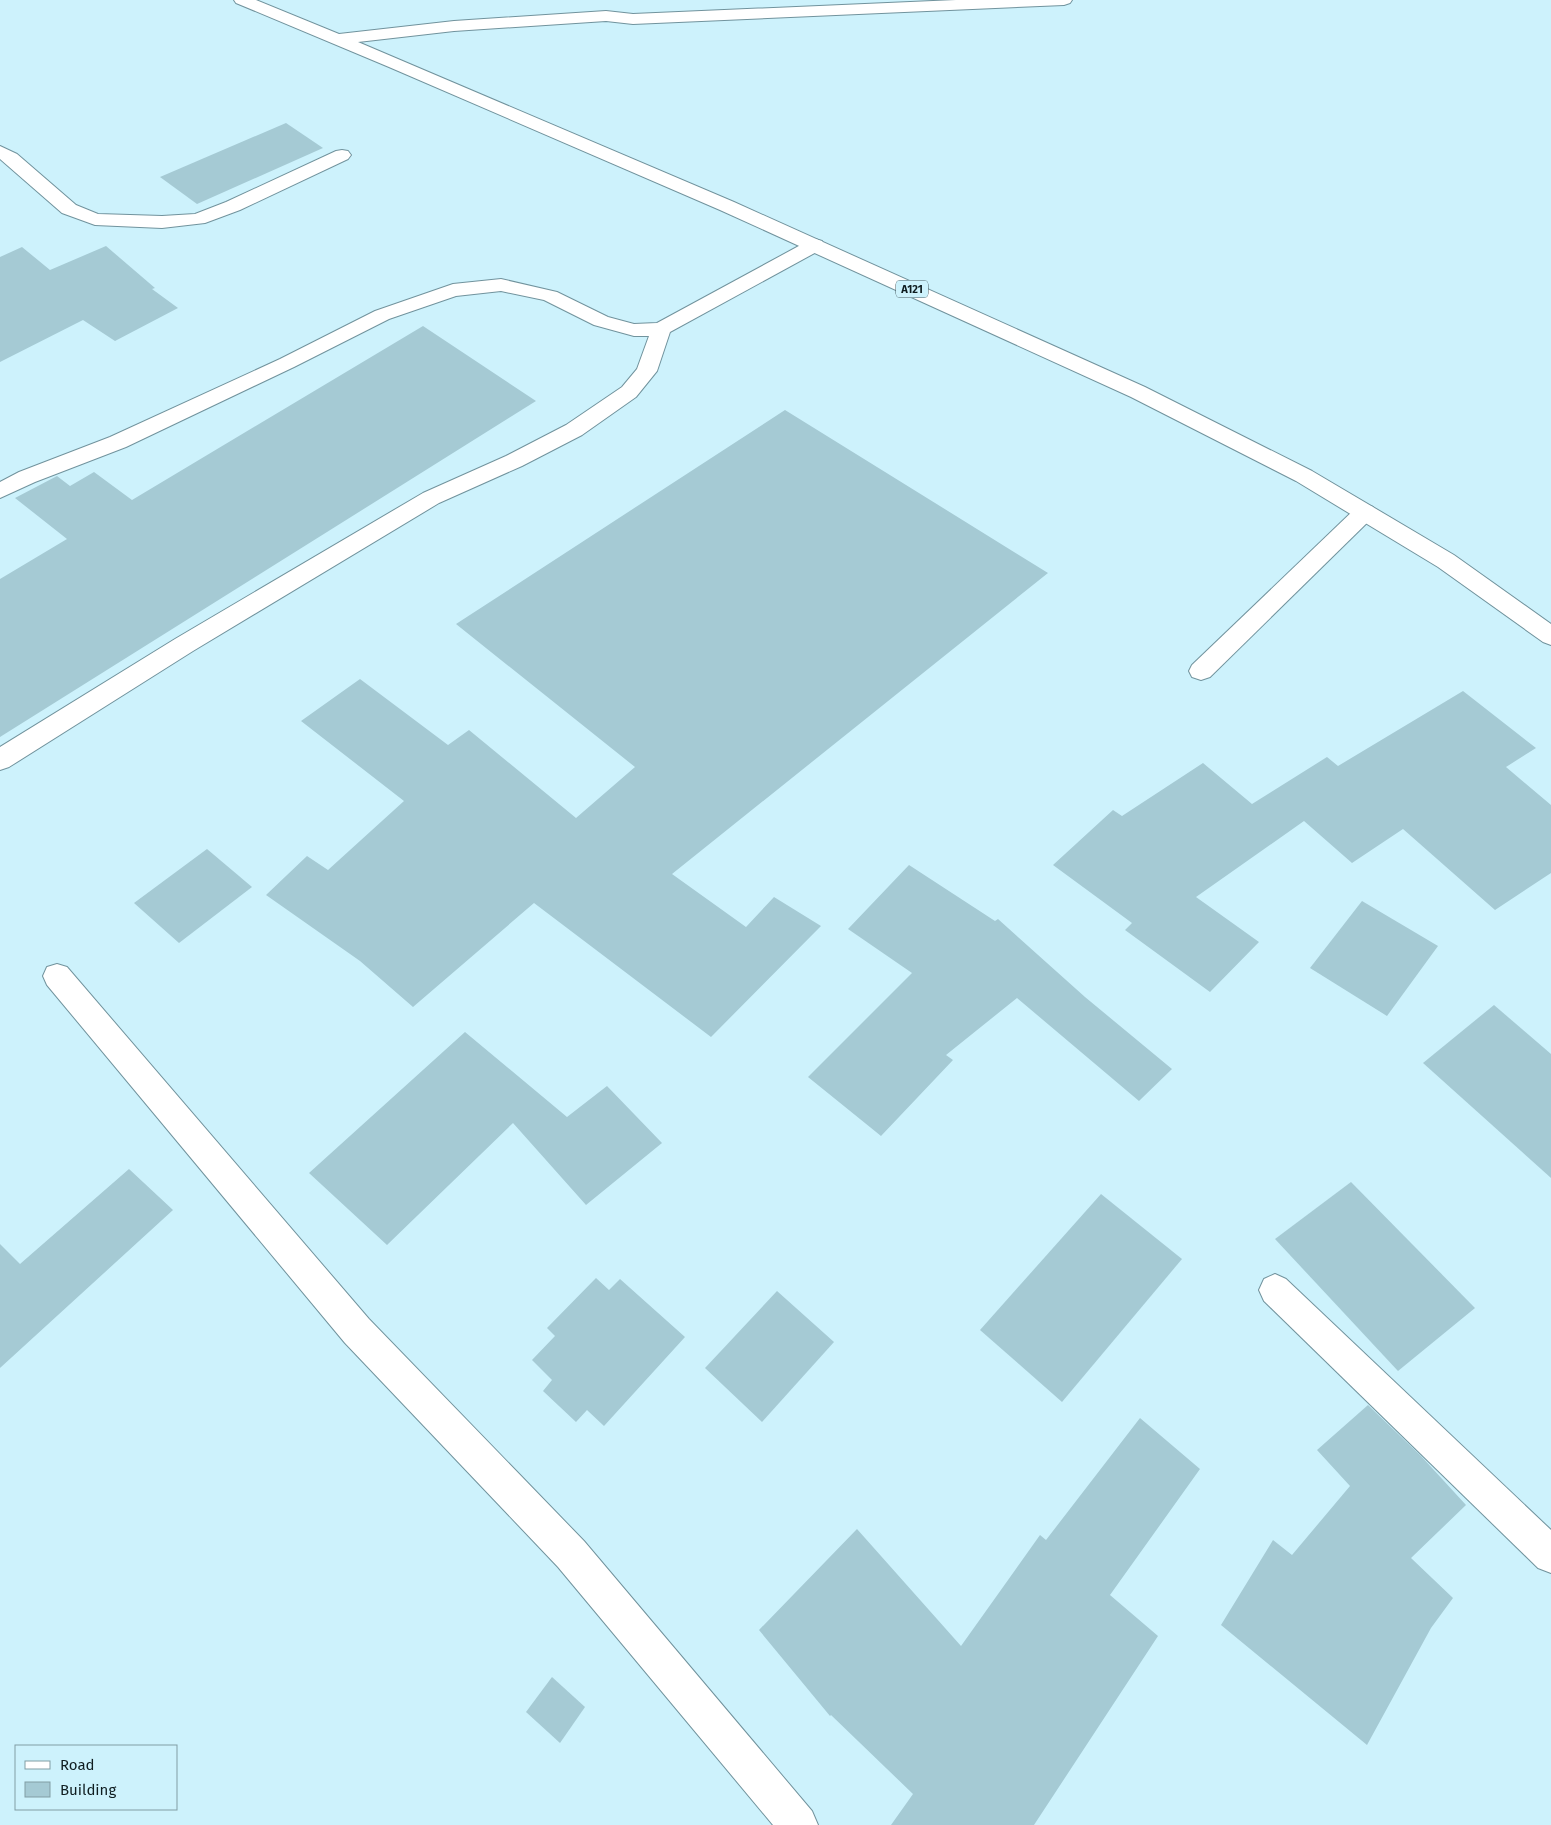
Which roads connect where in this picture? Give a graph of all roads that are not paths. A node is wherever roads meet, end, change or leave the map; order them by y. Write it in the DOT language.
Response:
graph roads {
  1 [pos="242,0"];
  2 [pos="719,0"];
  3 [pos="1064,0"];
  4 [pos="606,16"];
  5 [pos="337,40"];
  6 [pos="0,151"];
  7 [pos="342,155"];
  8 [pos="815,245"];
  9 [pos="661,329"];
  10 [pos="0,491"];
  11 [pos="1365,512"];
  12 [pos="1551,636"];
  13 [pos="1201,671"];
  14 [pos="0,760"];
  15 [pos="57,976"];
  16 [pos="1275,1290"];
  17 [pos="1551,1555"];
  18 [pos="798,1825"];
  1 -- 5 [label="main road, A121"];
  2 -- 4 [label="main road"];
  3 -- 4 [label="main road"];
  4 -- 5 [label="main road"];
  5 -- 8 [label="main road, A121"];
  6 -- 7 [label="main road"];
  8 -- 9 [label="main road"];
  8 -- 11 [label="main road, A121"];
  9 -- 10 [label="main road"];
  9 -- 14 [label="main road"];
  11 -- 12 [label="main road, A121"];
  11 -- 13 [label="main road"];
  15 -- 18 [label="main road"];
  16 -- 17 [label="main road"];
}
